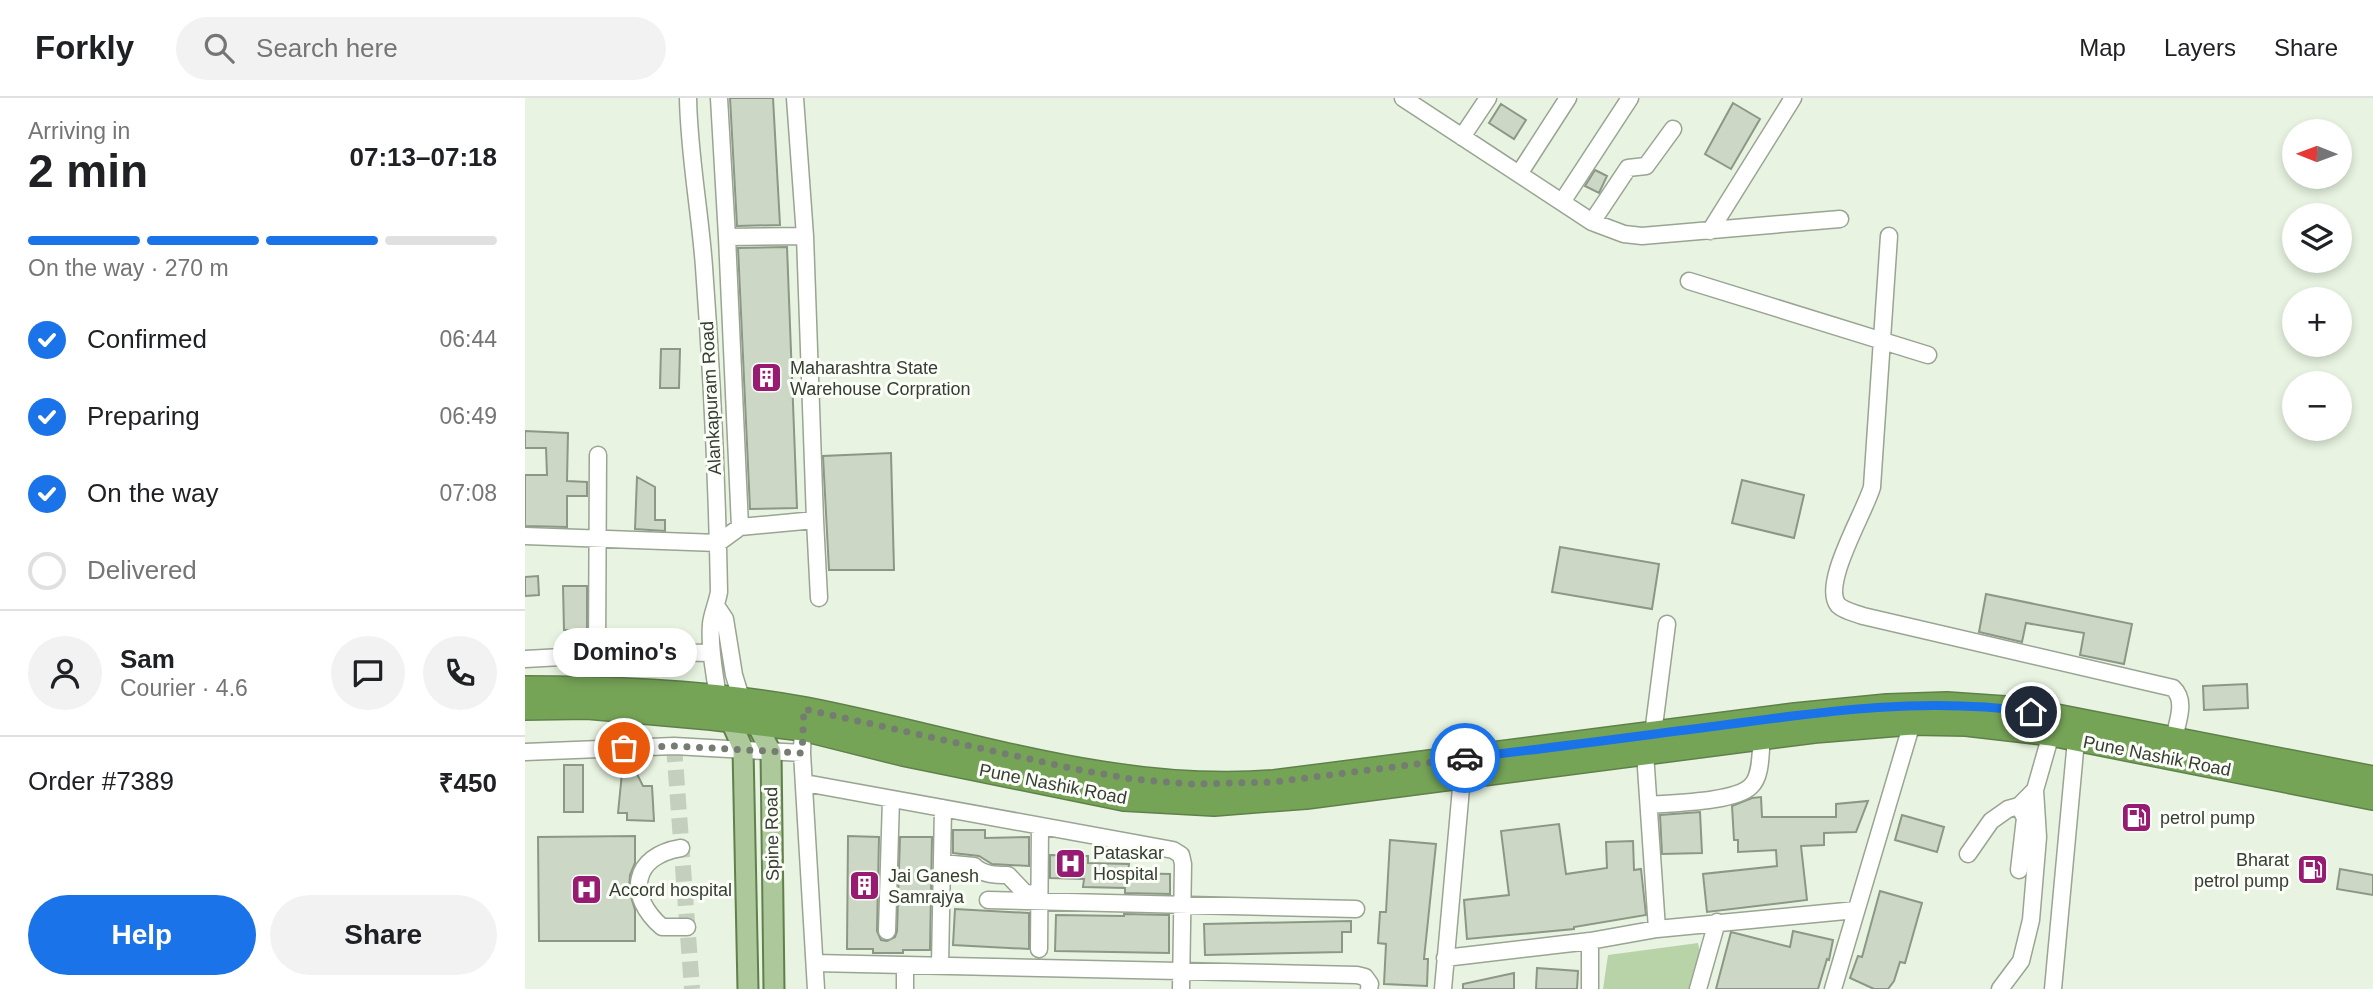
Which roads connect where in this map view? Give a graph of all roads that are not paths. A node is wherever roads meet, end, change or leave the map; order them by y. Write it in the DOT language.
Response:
graph roads {
  1 [pos="688,98"];
  2 [pos="719,98"];
  3 [pos="795,98"];
  4 [pos="1403,98"];
  5 [pos="1488,98"];
  6 [pos="1568,98"];
  7 [pos="1630,98"];
  8 [pos="1793,98"];
  9 [pos="1673,129"];
  10 [pos="1462,137"];
  11 [pos="1519,174"];
  12 [pos="1562,202"];
  13 [pos="1840,219"];
  14 [pos="1592,222"];
  15 [pos="1710,231"];
  16 [pos="805,236"];
  17 [pos="1889,236"];
  18 [pos="727,237"];
  19 [pos="1689,281"];
  20 [pos="1882,341"];
  21 [pos="1928,355"];
  22 [pos="598,455"];
  23 [pos="815,520"];
  24 [pos="740,527"];
  25 [pos="525,536"];
  26 [pos="597,538"];
  27 [pos="718,543"];
  28 [pos="819,598"];
  29 [pos="717,607"];
  30 [pos="1667,624"];
  31 [pos="712,653"];
  32 [pos="597,654"];
  33 [pos="525,659"];
  34 [pos="525,688"];
  35 [pos="719,698"];
  36 [pos="525,708"];
  37 [pos="737,711"];
  38 [pos="803,719"];
  39 [pos="1912,723"];
  40 [pos="758,724"];
  41 [pos="2051,734"];
  42 [pos="1762,738"];
  43 [pos="2174,739"];
  44 [pos="2076,740"];
  45 [pos="1649,744"];
  46 [pos="743,749"];
  47 [pos="525,751"];
  48 [pos="771,752"];
  49 [pos="802,753"];
  50 [pos="1462,777"];
  51 [pos="2373,778"];
  52 [pos="805,783"];
  53 [pos="2035,790"];
  54 [pos="2373,798"];
  55 [pos="891,799"];
  56 [pos="1649,805"];
  57 [pos="2019,806"];
  58 [pos="943,808"];
  59 [pos="1039,826"];
  60 [pos="681,848"];
  61 [pos="1968,854"];
  62 [pos="942,863"];
  63 [pos="2019,870"];
  64 [pos="1038,898"];
  65 [pos="988,900"];
  66 [pos="1182,906"];
  67 [pos="1356,909"];
  68 [pos="1856,910"];
  69 [pos="1717,922"];
  70 [pos="687,927"];
  71 [pos="1657,929"];
  72 [pos="887,931"];
  73 [pos="1590,941"];
  74 [pos="1039,949"];
  75 [pos="1445,958"];
  76 [pos="815,963"];
  77 [pos="905,965"];
  78 [pos="940,965"];
  79 [pos="1181,970"];
  80 [pos="748,989"];
  81 [pos="774,989"];
  82 [pos="815,989"];
  83 [pos="905,989"];
  84 [pos="1181,989"];
  85 [pos="1369,989"];
  86 [pos="1443,989"];
  87 [pos="1590,989"];
  88 [pos="1697,989"];
  89 [pos="1833,989"];
  90 [pos="2000,989"];
  91 [pos="2053,989"];
  1 -- 27 [label="street, Alankapuram Road"];
  2 -- 18 [label="street"];
  3 -- 16 [label="street"];
  4 -- 10 [label="street"];
  5 -- 10 [label="street"];
  6 -- 11 [label="street"];
  7 -- 12 [label="street"];
  8 -- 15 [label="street"];
  9 -- 14 [label="street"];
  10 -- 11 [label="street"];
  11 -- 12 [label="street"];
  12 -- 14 [label="street"];
  13 -- 15 [label="street"];
  14 -- 15 [label="street"];
  16 -- 18 [label="street"];
  16 -- 23 [label="street"];
  17 -- 20 [label="street"];
  18 -- 24 [label="street"];
  19 -- 20 [label="street"];
  20 -- 21 [label="street"];
  20 -- 43 [label="street"];
  22 -- 26 [label="street"];
  23 -- 24 [label="street"];
  23 -- 28 [label="street"];
  24 -- 27 [label="street"];
  25 -- 26 [label="street"];
  26 -- 27 [label="street"];
  26 -- 32 [label="street"];
  27 -- 29 [label="street, Alankapuram Road"];
  29 -- 31 [label="street, Alankapuram Road"];
  29 -- 37 [label="street, Spine Road"];
  30 -- 45 [label="street"];
  31 -- 32 [label="street"];
  31 -- 35 [label="street, Alankapuram Road"];
  32 -- 33 [label="street"];
  34 -- 35 [label="highway, Pune Nashik Road"];
  35 -- 37 [label="highway, Pune Nashik Road"];
  36 -- 37 [label="highway, Pune Nashik Road"];
  37 -- 38 [label="highway, Pune Nashik Road"];
  37 -- 40 [label="highway, Pune Nashik Road"];
  37 -- 46 [label="main road, Spine Road"];
  38 -- 40 [label="highway, Pune Nashik Road"];
  38 -- 45 [label="highway, Pune Nashik Road"];
  38 -- 49 [label="street, Spine Road"];
  38 -- 50 [label="highway, Pune Nashik Road"];
  39 -- 41 [label="highway, Pune Nashik Road"];
  39 -- 42 [label="highway, Pune Nashik Road"];
  39 -- 68 [label="street"];
  40 -- 48 [label="main road, Spine Road"];
  41 -- 44 [label="highway, Pune Nashik Road"];
  41 -- 53 [label="street"];
  42 -- 45 [label="highway, Pune Nashik Road"];
  42 -- 56 [label="street"];
  43 -- 45 [label="highway, Pune Nashik Road"];
  43 -- 51 [label="highway, Pune Nashik Road"];
  44 -- 54 [label="highway, Pune Nashik Road"];
  44 -- 91 [label="street"];
  45 -- 50 [label="highway, Pune Nashik Road"];
  45 -- 56 [label="street"];
  46 -- 47 [label="street"];
  46 -- 48 [label="street"];
  46 -- 80 [label="main road, Spine Road"];
  48 -- 49 [label="street"];
  48 -- 81 [label="main road, Spine Road"];
  49 -- 52 [label="street, Spine Road"];
  50 -- 75 [label="street"];
  52 -- 55 [label="street"];
  52 -- 76 [label="street, Spine Road"];
  53 -- 57 [label="street"];
  53 -- 90 [label="street"];
  55 -- 58 [label="street"];
  55 -- 72 [label="street"];
  56 -- 71 [label="street"];
  57 -- 61 [label="street"];
  57 -- 63 [label="street"];
  58 -- 59 [label="street"];
  58 -- 62 [label="street"];
  59 -- 64 [label="street"];
  59 -- 66 [label="street"];
  60 -- 70 [label="street"];
  62 -- 64 [label="street"];
  62 -- 78 [label="street"];
  64 -- 65 [label="street"];
  64 -- 66 [label="street"];
  64 -- 74 [label="street"];
  66 -- 67 [label="street"];
  66 -- 79 [label="street"];
  68 -- 69 [label="street"];
  68 -- 89 [label="street"];
  69 -- 71 [label="street"];
  69 -- 88 [label="street"];
  71 -- 73 [label="street"];
  73 -- 75 [label="street"];
  73 -- 87 [label="street"];
  75 -- 86 [label="street"];
  76 -- 77 [label="street"];
  76 -- 82 [label="street, Spine Road"];
  77 -- 78 [label="street"];
  77 -- 83 [label="street"];
  78 -- 79 [label="street"];
  79 -- 84 [label="street"];
  79 -- 85 [label="street"];
}
